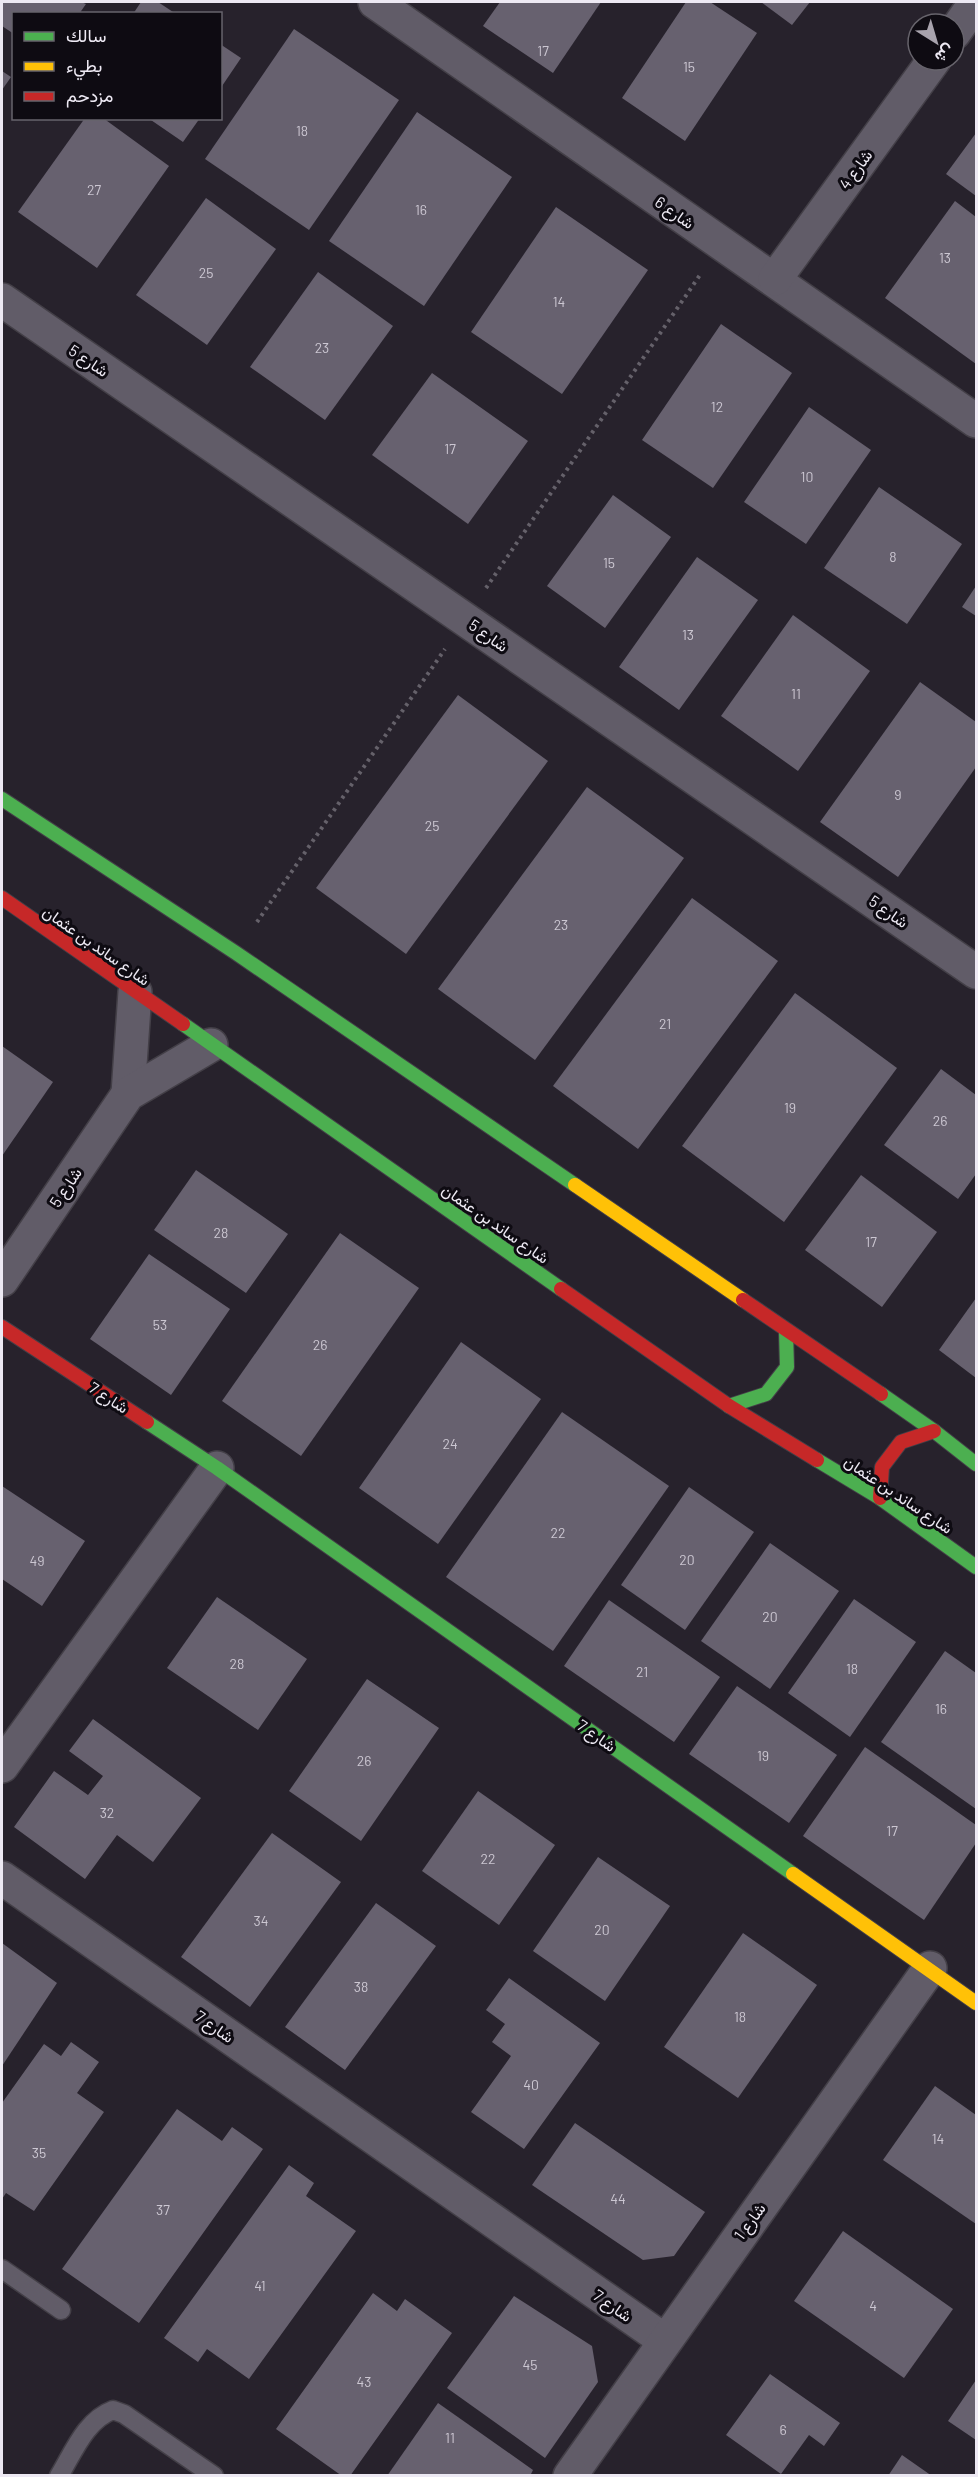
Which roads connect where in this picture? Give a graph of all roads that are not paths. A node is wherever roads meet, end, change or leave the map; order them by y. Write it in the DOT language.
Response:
graph roads {
  1 [pos="375,2"];
  2 [pos="976,2"];
  3 [pos="966,16"];
  4 [pos="925,72"];
  5 [pos="775,279"];
  6 [pos="2,300"];
  7 [pos="976,421"];
  8 [pos="2,799"];
  9 [pos="2,898"];
  10 [pos="976,972"];
  11 [pos="135,992"];
  12 [pos="211,1045"];
  13 [pos="128,1094"];
  14 [pos="2,1280"];
  15 [pos="2,1327"];
  16 [pos="786,1332"];
  17 [pos="729,1406"];
  18 [pos="934,1431"];
  19 [pos="976,1464"];
  20 [pos="217,1468"];
  21 [pos="880,1498"];
  22 [pos="976,1567"];
  23 [pos="2,1766"];
  24 [pos="2,1878"];
  25 [pos="930,1968"];
  26 [pos="976,2002"];
  27 [pos="2,2269"];
  28 [pos="61,2310"];
  29 [pos="664,2340"];
  30 [pos="59,2475"];
  31 [pos="214,2475"];
  32 [pos="570,2475"];
  1 -- 5 [label="street, شارع 6"];
  2 -- 3 [label="street"];
  4 -- 5 [label="street, شارع 4"];
  5 -- 7 [label="street, شارع 6"];
  6 -- 10 [label="street, شارع 5"];
  8 -- 16 [label="street"];
  9 -- 11 [label="street, شارع ساند بن عثمان"];
  11 -- 12 [label="street, شارع ساند بن عثمان"];
  11 -- 13 [label="street"];
  12 -- 13 [label="street, شارع 5"];
  12 -- 17 [label="street, شارع ساند بن عثمان"];
  13 -- 14 [label="street, شارع 5"];
  15 -- 20 [label="street, شارع 7"];
  16 -- 17 [label="street"];
  16 -- 18 [label="street"];
  17 -- 21 [label="street, شارع ساند بن عثمان"];
  18 -- 19 [label="street"];
  18 -- 21 [label="street"];
  20 -- 23 [label="street"];
  20 -- 25 [label="street, شارع 7"];
  21 -- 22 [label="street, شارع ساند بن عثمان"];
  24 -- 29 [label="street, شارع 7"];
  25 -- 26 [label="street, شارع 7"];
  25 -- 29 [label="street, شارع 1"];
  27 -- 28 [label="lane"];
  29 -- 32 [label="street, شارع 1"];
  30 -- 31 [label="lane"];
}
